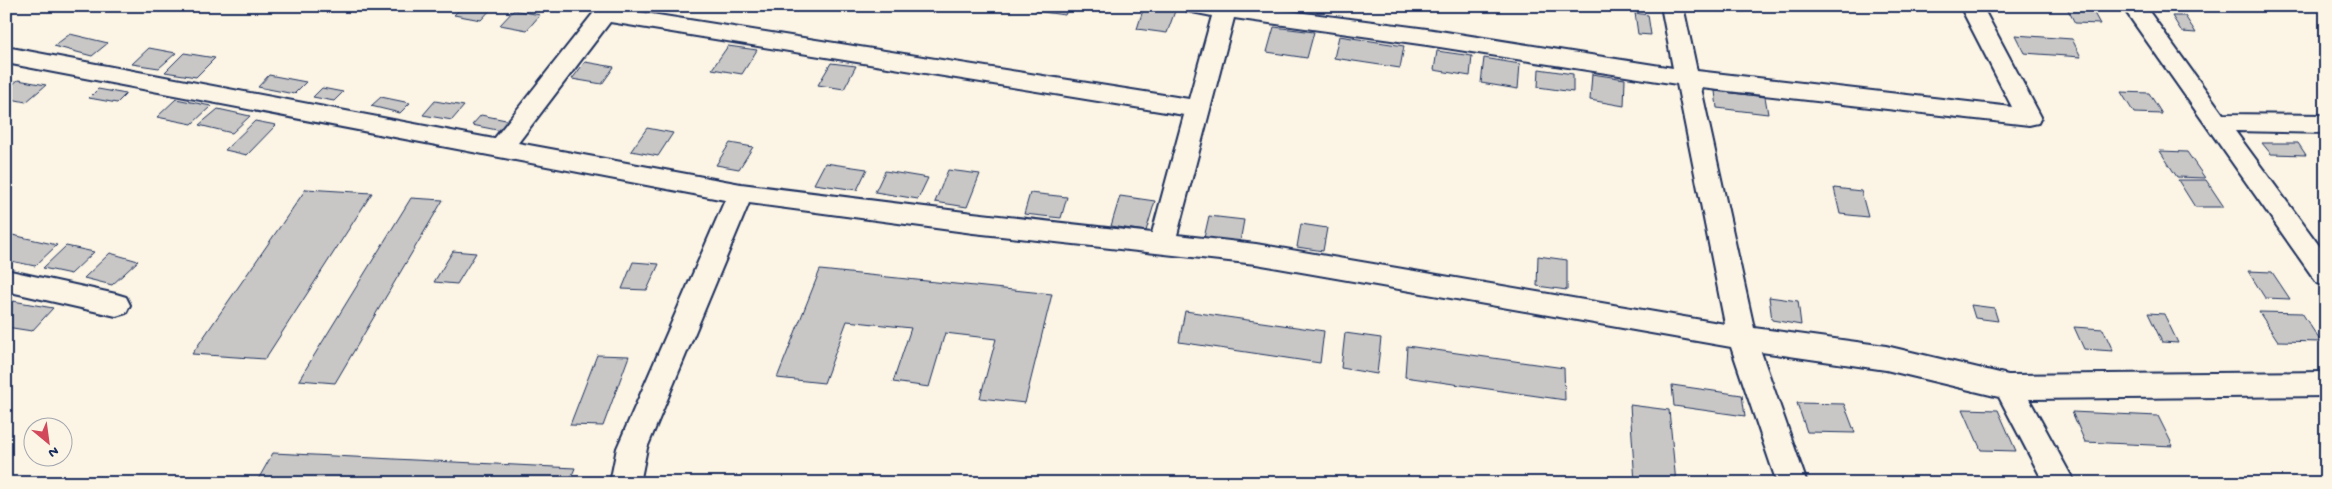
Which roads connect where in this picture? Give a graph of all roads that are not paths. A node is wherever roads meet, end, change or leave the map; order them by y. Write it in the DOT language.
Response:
graph roads {
  1 [pos="1195,6"];
  2 [pos="1672,6"];
  3 [pos="1972,6"];
  4 [pos="2133,6"];
  5 [pos="1225,8"];
  6 [pos="607,10"];
  7 [pos="6,55"];
  8 [pos="1687,78"];
  9 [pos="1197,109"];
  10 [pos="2217,122"];
  11 [pos="2326,124"];
  12 [pos="501,148"];
  13 [pos="741,193"];
  14 [pos="1162,243"];
  15 [pos="2326,276"];
  16 [pos="6,280"];
  17 [pos="116,305"];
  18 [pos="1742,338"];
  19 [pos="2326,384"];
  20 [pos="2008,387"];
  21 [pos="625,483"];
  22 [pos="1792,483"];
  23 [pos="2060,483"];
  1 -- 5 [label="street"];
  2 -- 8 [label="street"];
  3 -- 8 [label="street"];
  4 -- 10 [label="street"];
  5 -- 8 [label="street"];
  5 -- 9 [label="street"];
  6 -- 9 [label="street"];
  6 -- 12 [label="street"];
  7 -- 12 [label="street"];
  8 -- 18 [label="street"];
  9 -- 14 [label="street"];
  10 -- 11 [label="street"];
  10 -- 15 [label="street"];
  12 -- 13 [label="street"];
  13 -- 14 [label="street"];
  13 -- 21 [label="street"];
  14 -- 18 [label="street"];
  16 -- 17 [label="street"];
  18 -- 20 [label="street"];
  18 -- 22 [label="street"];
  19 -- 20 [label="street"];
  20 -- 23 [label="street"];
}
